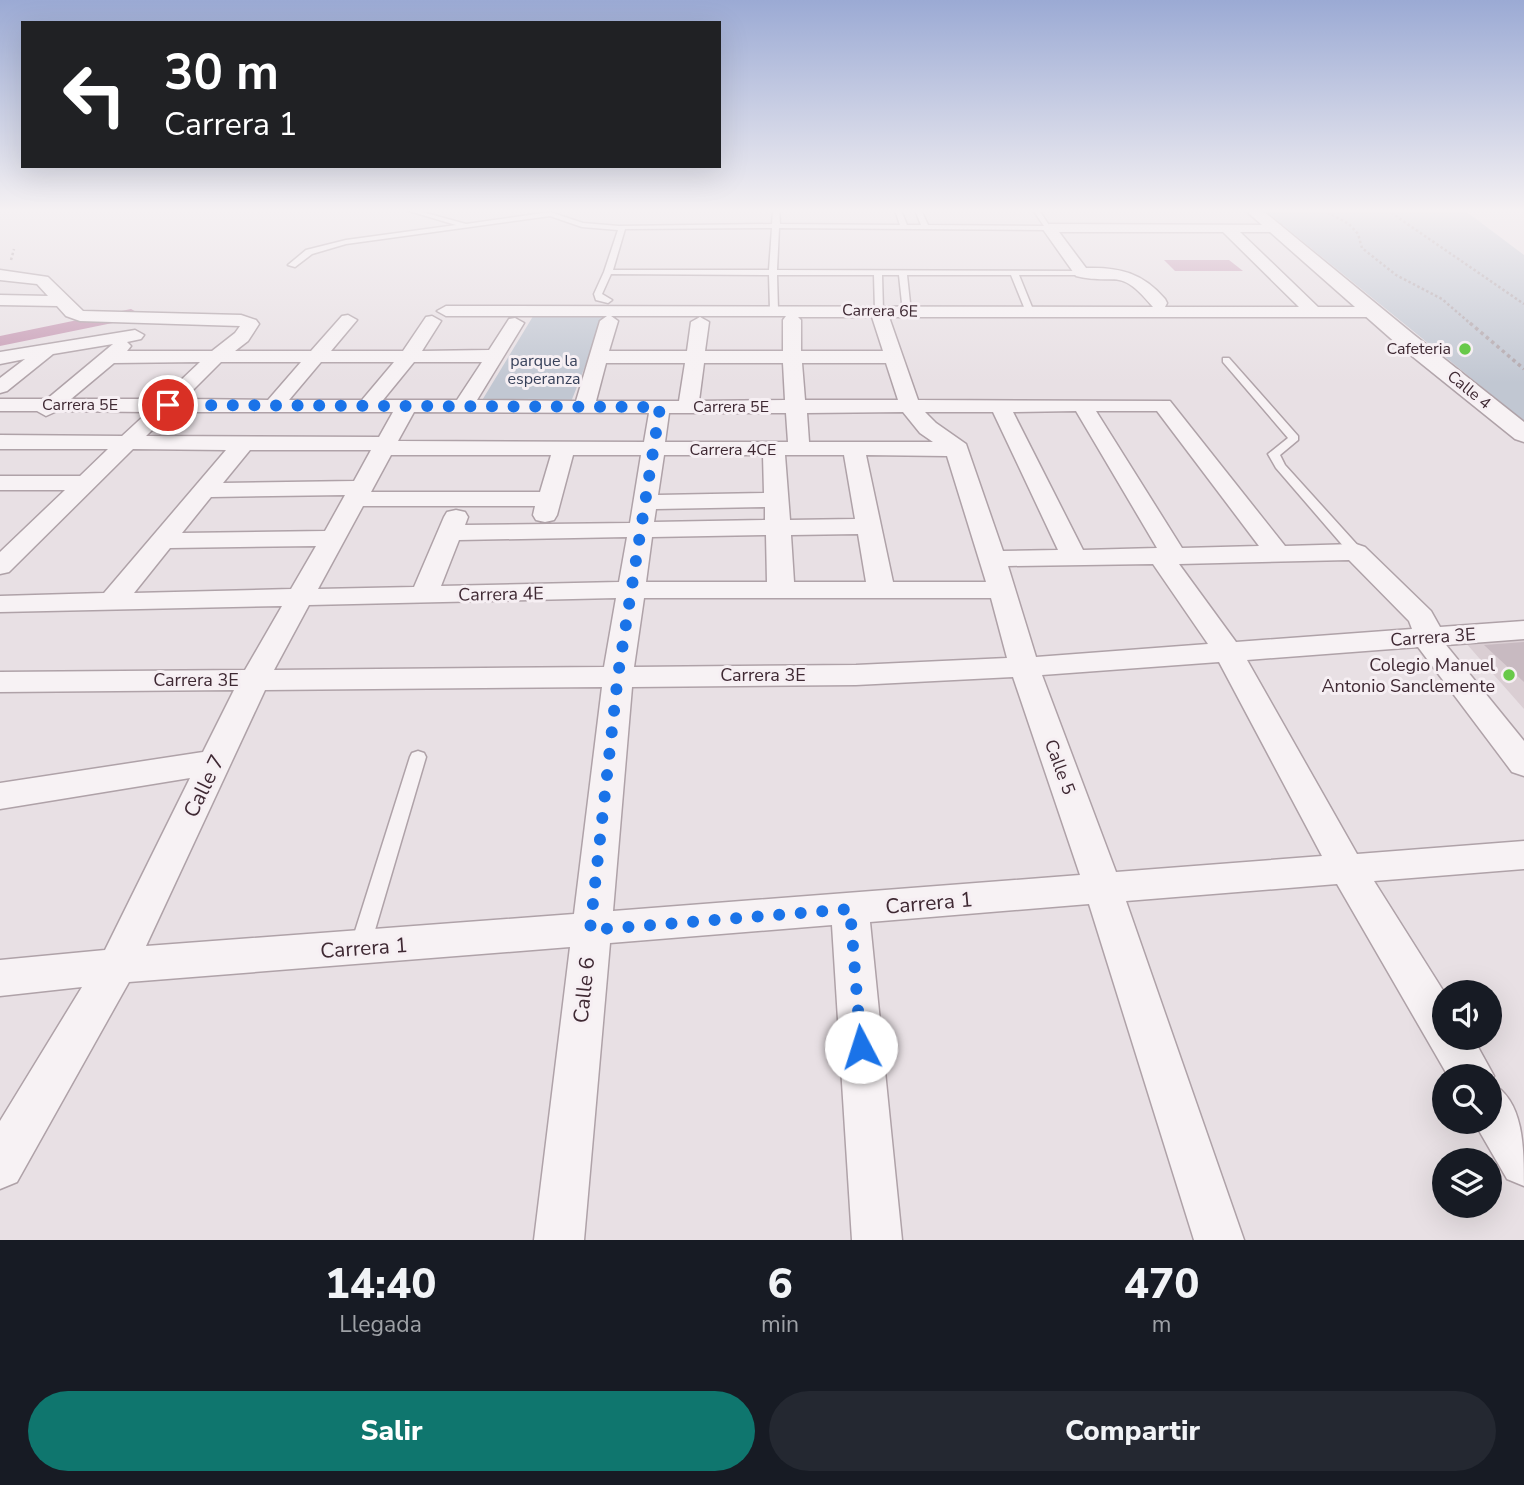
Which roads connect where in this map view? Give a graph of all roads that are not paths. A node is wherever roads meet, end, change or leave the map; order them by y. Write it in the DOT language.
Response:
graph roads {
  1 [pos="609,268"];
  2 [pos="773,268"];
  3 [pos="1078,268"];
  4 [pos="1269,268"];
  5 [pos="1322,268"];
  6 [pos="608,272"];
  7 [pos="773,272"];
  8 [pos="878,273"];
  9 [pos="903,273"];
  10 [pos="1014,273"];
  11 [pos="1082,273"];
  12 [pos="4,275"];
  13 [pos="0,300"];
  14 [pos="608,300"];
  15 [pos="64,301"];
  16 [pos="669,306"];
  17 [pos="774,306"];
  18 [pos="1147,306"];
  19 [pos="878,307"];
  20 [pos="907,307"];
  21 [pos="1310,307"];
  22 [pos="1028,308"];
  23 [pos="1373,312"];
  24 [pos="216,319"];
  25 [pos="348,320"];
  26 [pos="792,320"];
  27 [pos="609,321"];
  28 [pos="700,322"];
  29 [pos="515,323"];
  30 [pos="134,335"];
  31 [pos="49,350"];
  32 [pos="217,356"];
  33 [pos="317,356"];
  34 [pos="409,356"];
  35 [pos="493,356"];
  36 [pos="792,356"];
  37 [pos="108,357"];
  38 [pos="598,357"];
  39 [pos="694,357"];
  40 [pos="895,357"];
  41 [pos="0,358"];
  42 [pos="1226,360"];
  43 [pos="0,387"];
  44 [pos="0,405"];
  45 [pos="168,405"];
  46 [pos="1082,405"];
  47 [pos="51,406"];
  48 [pos="273,406"];
  49 [pos="368,406"];
  50 [pos="407,406"];
  51 [pos="945,406"];
  52 [pos="1000,406"];
  53 [pos="463,407"];
  54 [pos="584,407"];
  55 [pos="674,407"];
  56 [pos="795,407"];
  57 [pos="910,407"];
  58 [pos="1524,435"];
  59 [pos="128,443"];
  60 [pos="2,444"];
  61 [pos="242,444"];
  62 [pos="385,446"];
  63 [pos="956,449"];
  64 [pos="563,450"];
  65 [pos="653,450"];
  66 [pos="774,450"];
  67 [pos="799,450"];
  68 [pos="854,450"];
  69 [pos="0,483"];
  70 [pos="87,483"];
  71 [pos="204,490"];
  72 [pos="358,493"];
  73 [pos="463,498"];
  74 [pos="549,499"];
  75 [pos="778,500"];
  76 [pos="643,516"];
  77 [pos="869,526"];
  78 [pos="778,527"];
  79 [pos="541,531"];
  80 [pos="450,533"];
  81 [pos="333,538"];
  82 [pos="162,541"];
  83 [pos="1356,552"];
  84 [pos="1279,555"];
  85 [pos="1168,557"];
  86 [pos="993,559"];
  87 [pos="1075,559"];
  88 [pos="0,566"];
  89 [pos="631,590"];
  90 [pos="781,590"];
  91 [pos="881,590"];
  92 [pos="1002,590"];
  93 [pos="425,596"];
  94 [pos="300,599"];
  95 [pos="111,603"];
  96 [pos="0,604"];
  97 [pos="1524,630"];
  98 [pos="1426,638"];
  99 [pos="1228,652"];
  100 [pos="1024,667"];
  101 [pos="618,675"];
  102 [pos="254,680"];
  103 [pos="0,681"];
  104 [pos="418,757"];
  105 [pos="216,762"];
  106 [pos="1524,764"];
  107 [pos="0,796"];
  108 [pos="1524,856"];
  109 [pos="1347,869"];
  110 [pos="1103,888"];
  111 [pos="850,909"];
  112 [pos="590,930"];
  113 [pos="360,948"];
  114 [pos="117,967"];
  115 [pos="0,978"];
  116 [pos="1432,1009"];
  117 [pos="1502,1126"];
  118 [pos="1524,1162"];
  119 [pos="0,1165"];
  120 [pos="559,1240"];
  121 [pos="877,1240"];
  122 [pos="1219,1240"];
  1 -- 6 [label="lane"];
  2 -- 7 [label="lane"];
  3 -- 11 [label="street"];
  4 -- 21 [label="street"];
  5 -- 23 [label="street, Calle 4"];
  6 -- 7 [label="lane"];
  6 -- 14 [label="lane"];
  7 -- 8 [label="lane"];
  7 -- 17 [label="lane"];
  8 -- 9 [label="lane"];
  8 -- 19 [label="lane"];
  9 -- 10 [label="lane"];
  9 -- 20 [label="lane"];
  10 -- 11 [label="lane"];
  10 -- 22 [label="lane"];
  11 -- 18 [label="street"];
  12 -- 15 [label="street"];
  13 -- 15 [label="street"];
  14 -- 16 [label="street, Carrera 6E"];
  15 -- 24 [label="street"];
  16 -- 17 [label="street, Carrera 6E"];
  16 -- 34 [label="street, Carrera 6E"];
  17 -- 19 [label="street, Carrera 6E"];
  18 -- 21 [label="street, Carrera 6E"];
  18 -- 22 [label="street, Carrera 6E"];
  19 -- 20 [label="street, Carrera 6E"];
  19 -- 40 [label="street"];
  20 -- 22 [label="street, Carrera 6E"];
  21 -- 23 [label="street, Carrera 6E"];
  23 -- 58 [label="street, Calle 4"];
  24 -- 30 [label="street"];
  24 -- 32 [label="street"];
  25 -- 33 [label="street"];
  26 -- 36 [label="street"];
  27 -- 38 [label="street"];
  28 -- 39 [label="street, Calle 6"];
  29 -- 35 [label="street"];
  30 -- 31 [label="street"];
  30 -- 37 [label="street"];
  31 -- 41 [label="street"];
  31 -- 43 [label="street"];
  32 -- 33 [label="street"];
  32 -- 37 [label="street"];
  32 -- 45 [label="street"];
  33 -- 34 [label="street"];
  33 -- 48 [label="street"];
  34 -- 35 [label="street"];
  34 -- 49 [label="street"];
  35 -- 53 [label="street"];
  36 -- 39 [label="street"];
  36 -- 40 [label="street"];
  36 -- 56 [label="street"];
  37 -- 47 [label="street"];
  38 -- 39 [label="street"];
  38 -- 54 [label="street"];
  39 -- 55 [label="street, Calle 6"];
  40 -- 57 [label="street"];
  42 -- 83 [label="lane"];
  44 -- 47 [label="street, Carrera 5E"];
  45 -- 47 [label="street, Carrera 5E"];
  45 -- 48 [label="street, Carrera 5E"];
  45 -- 59 [label="street"];
  46 -- 52 [label="street, Carrera 5E"];
  46 -- 84 [label="street, Carrera 5E"];
  46 -- 85 [label="street"];
  47 -- 60 [label="street"];
  48 -- 49 [label="street, Carrera 5E"];
  49 -- 50 [label="street, Carrera 5E"];
  50 -- 53 [label="street, Carrera 5E"];
  50 -- 62 [label="street, Calle 7"];
  51 -- 52 [label="street, Carrera 5E"];
  51 -- 57 [label="street, Carrera 5E"];
  51 -- 63 [label="street, Calle 5"];
  52 -- 87 [label="street"];
  53 -- 54 [label="street, Carrera 5E"];
  54 -- 55 [label="street, Carrera 5E"];
  55 -- 56 [label="street, Carrera 5E"];
  55 -- 65 [label="street, Calle 6"];
  56 -- 57 [label="street, Carrera 5E"];
  56 -- 67 [label="street"];
  57 -- 63 [label="street"];
  59 -- 60 [label="street, Carrera 4CE"];
  59 -- 61 [label="street, Carrera 4CE"];
  59 -- 70 [label="street"];
  61 -- 62 [label="street, Carrera 4CE"];
  61 -- 71 [label="street"];
  62 -- 64 [label="street, Carrera 4CE"];
  62 -- 72 [label="street, Calle 7"];
  63 -- 68 [label="street, Carrera 4CE"];
  63 -- 86 [label="street, Calle 5"];
  64 -- 65 [label="street, Carrera 4CE"];
  64 -- 74 [label="street"];
  65 -- 66 [label="street, Carrera 4CE"];
  65 -- 76 [label="street, Calle 6"];
  66 -- 67 [label="street, Carrera 4CE"];
  66 -- 75 [label="street"];
  67 -- 68 [label="street, Carrera 4CE"];
  68 -- 77 [label="street"];
  69 -- 70 [label="street"];
  70 -- 88 [label="street"];
  71 -- 72 [label="street"];
  71 -- 82 [label="street"];
  72 -- 73 [label="street"];
  72 -- 81 [label="street, Calle 7"];
  73 -- 74 [label="street"];
  73 -- 80 [label="street"];
  74 -- 79 [label="street"];
  75 -- 76 [label="street"];
  75 -- 78 [label="street"];
  76 -- 78 [label="street"];
  76 -- 79 [label="street"];
  76 -- 89 [label="street, Calle 6"];
  77 -- 78 [label="street"];
  77 -- 91 [label="street"];
  78 -- 90 [label="street"];
  79 -- 80 [label="street"];
  80 -- 93 [label="street"];
  81 -- 82 [label="street"];
  81 -- 94 [label="street, Calle 7"];
  82 -- 95 [label="street"];
  83 -- 84 [label="street"];
  83 -- 98 [label="street"];
  84 -- 85 [label="street"];
  85 -- 87 [label="street"];
  85 -- 99 [label="street"];
  86 -- 87 [label="street"];
  86 -- 92 [label="street, Calle 5"];
  89 -- 90 [label="street, Carrera 4E"];
  89 -- 93 [label="street, Carrera 4E"];
  89 -- 101 [label="street, Calle 6"];
  90 -- 91 [label="street, Carrera 4E"];
  91 -- 92 [label="street, Carrera 4E"];
  92 -- 100 [label="street, Calle 5"];
  93 -- 94 [label="street, Carrera 4E"];
  94 -- 95 [label="street, Carrera 4E"];
  94 -- 102 [label="street, Calle 7"];
  95 -- 96 [label="street, Carrera 4E"];
  97 -- 98 [label="street, Carrera 3E"];
  98 -- 99 [label="street, Carrera 3E"];
  98 -- 106 [label="street"];
  99 -- 100 [label="street, Carrera 3E"];
  99 -- 109 [label="street"];
  100 -- 101 [label="street, Carrera 3E"];
  100 -- 110 [label="street, Calle 5"];
  101 -- 102 [label="street, Carrera 3E"];
  101 -- 112 [label="street, Calle 6"];
  102 -- 103 [label="street, Carrera 3E"];
  102 -- 105 [label="street, Calle 7"];
  104 -- 113 [label="lane"];
  105 -- 107 [label="street"];
  105 -- 114 [label="street, Calle 7"];
  108 -- 109 [label="street, Carrera 1"];
  109 -- 110 [label="street, Carrera 1"];
  109 -- 116 [label="street"];
  110 -- 111 [label="street, Carrera 1"];
  110 -- 122 [label="street, Calle 5"];
  111 -- 112 [label="street, Carrera 1"];
  111 -- 121 [label="street"];
  112 -- 113 [label="street, Carrera 1"];
  112 -- 120 [label="street, Calle 6"];
  113 -- 114 [label="street, Carrera 1"];
  114 -- 115 [label="street, Carrera 1"];
  114 -- 119 [label="street, Calle 7"];
  117 -- 118 [label="street"];
}
